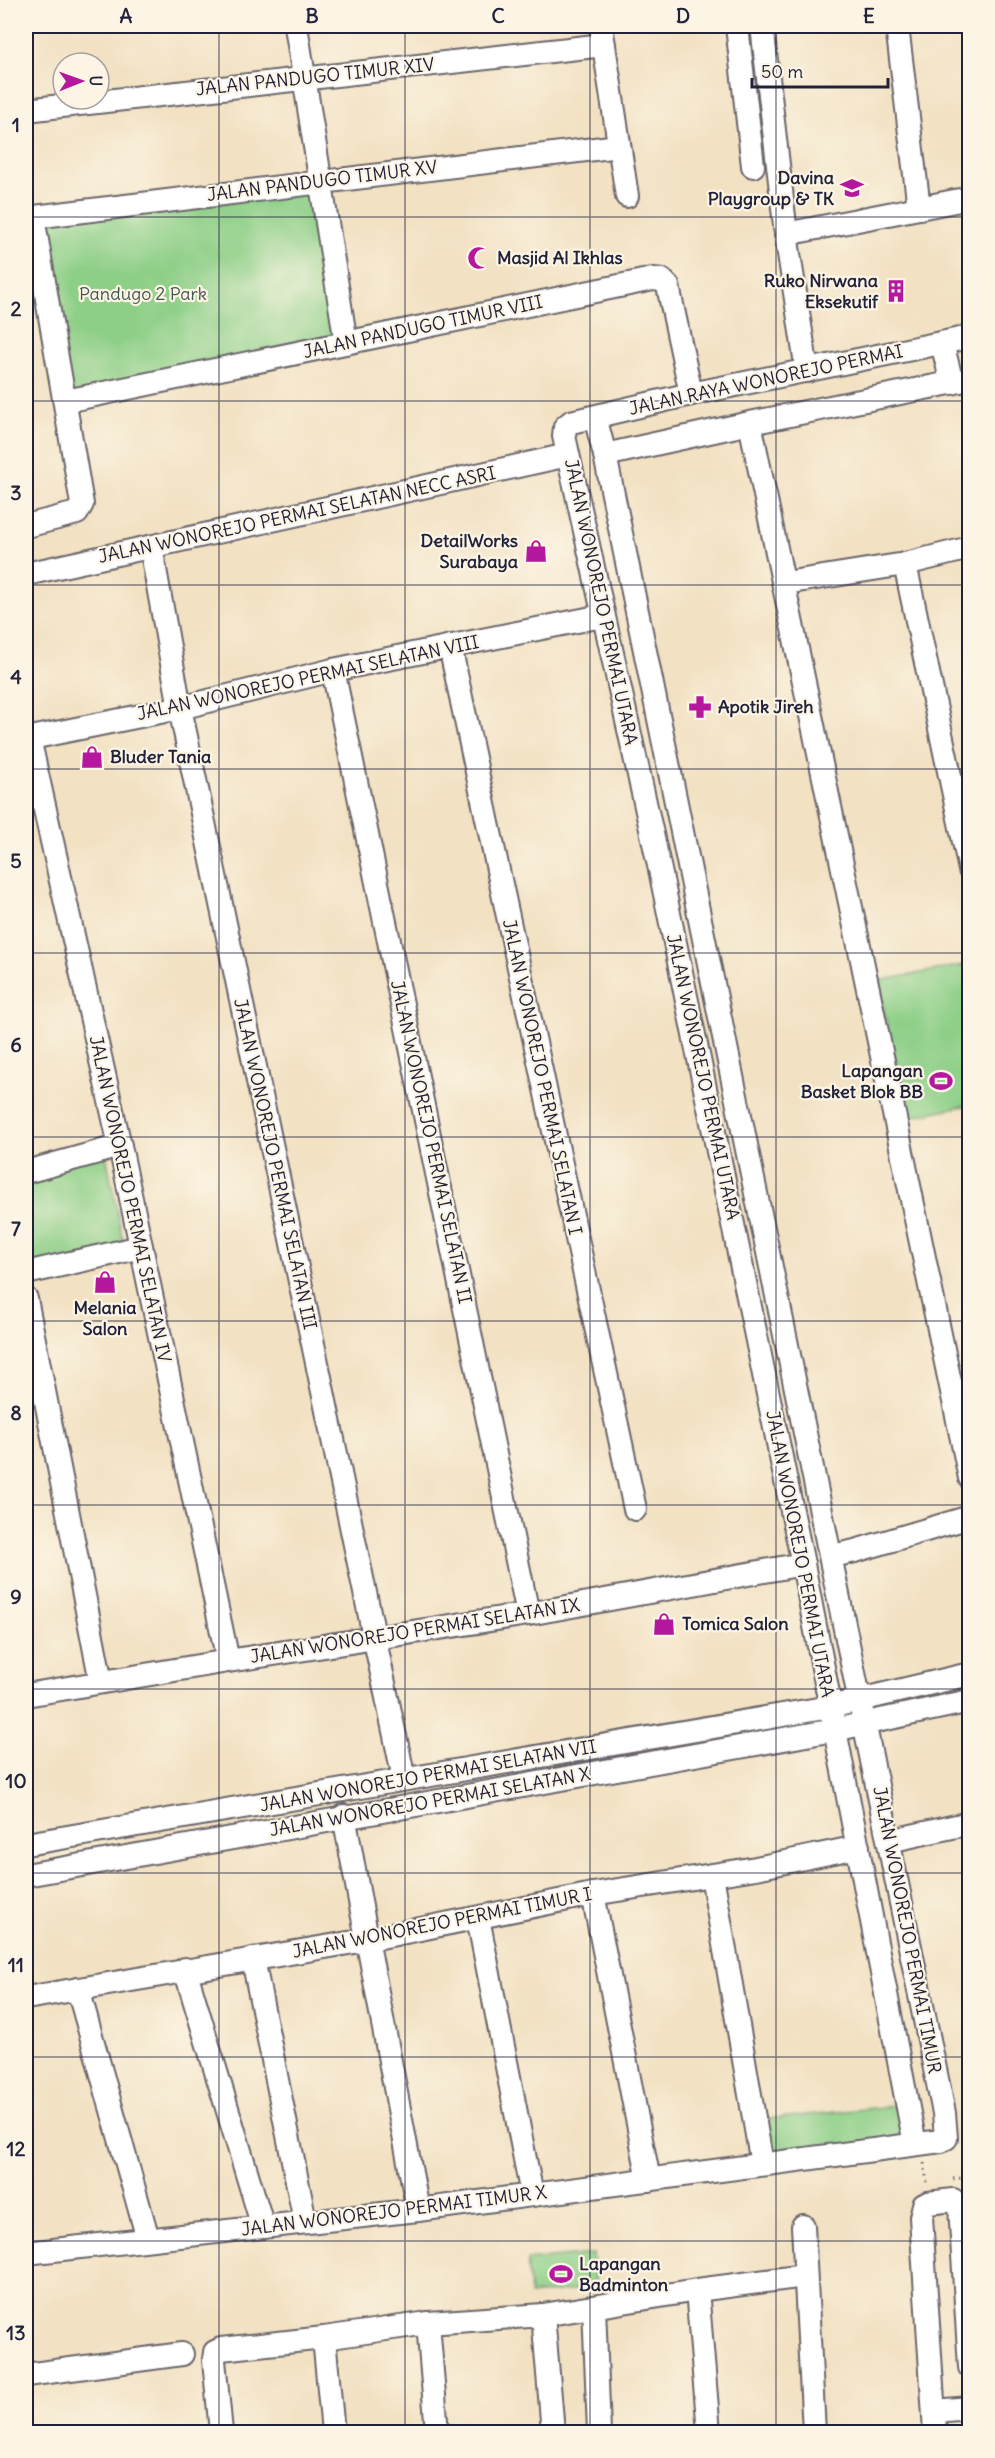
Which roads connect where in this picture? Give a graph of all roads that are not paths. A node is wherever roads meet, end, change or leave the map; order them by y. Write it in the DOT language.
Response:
graph roads {
  1 [pos="296,26"];
  2 [pos="737,26"];
  3 [pos="762,26"];
  4 [pos="897,26"];
  5 [pos="602,35"];
  6 [pos="304,79"];
  7 [pos="26,110"];
  8 [pos="620,146"];
  9 [pos="753,166"];
  10 [pos="321,181"];
  11 [pos="627,196"];
  12 [pos="969,198"];
  13 [pos="919,208"];
  14 [pos="29,217"];
  15 [pos="786,234"];
  16 [pos="969,337"];
  17 [pos="346,343"];
  18 [pos="942,343"];
  19 [pos="807,371"];
  20 [pos="961,381"];
  21 [pos="691,394"];
  22 [pos="66,401"];
  23 [pos="595,417"];
  24 [pos="750,423"];
  25 [pos="565,427"];
  26 [pos="568,455"];
  27 [pos="605,455"];
  28 [pos="26,526"];
  29 [pos="151,547"];
  30 [pos="969,548"];
  31 [pos="905,564"];
  32 [pos="26,574"];
  33 [pos="785,583"];
  34 [pos="596,617"];
  35 [pos="450,646"];
  36 [pos="333,670"];
  37 [pos="180,708"];
  38 [pos="27,739"];
  39 [pos="690,863"];
  40 [pos="660,870"];
  41 [pos="969,870"];
  42 [pos="120,1146"];
  43 [pos="26,1172"];
  44 [pos="141,1247"];
  45 [pos="26,1273"];
  46 [pos="26,1299"];
  47 [pos="969,1478"];
  48 [pos="635,1509"];
  49 [pos="969,1517"];
  50 [pos="832,1556"];
  51 [pos="803,1564"];
  52 [pos="528,1614"];
  53 [pos="375,1638"];
  54 [pos="228,1661"];
  55 [pos="969,1674"];
  56 [pos="101,1682"];
  57 [pos="26,1695"];
  58 [pos="969,1701"];
  59 [pos="830,1707"];
  60 [pos="862,1712"];
  61 [pos="834,1730"];
  62 [pos="404,1779"];
  63 [pos="344,1816"];
  64 [pos="969,1823"];
  65 [pos="889,1841"];
  66 [pos="26,1844"];
  67 [pos="858,1847"];
  68 [pos="26,1875"];
  69 [pos="712,1875"];
  70 [pos="593,1894"];
  71 [pos="478,1918"];
  72 [pos="366,1940"];
  73 [pos="253,1959"];
  74 [pos="185,1969"];
  75 [pos="78,1989"];
  76 [pos="26,1998"];
  77 [pos="946,2138"];
  78 [pos="917,2143"];
  79 [pos="762,2164"];
  80 [pos="649,2180"];
  81 [pos="532,2195"];
  82 [pos="418,2210"];
  83 [pos="304,2221"];
  84 [pos="803,2226"];
  85 [pos="263,2227"];
  86 [pos="148,2239"];
  87 [pos="26,2253"];
  88 [pos="805,2276"];
  89 [pos="697,2290"];
  90 [pos="594,2307"];
  91 [pos="543,2315"];
  92 [pos="428,2324"];
  93 [pos="324,2338"];
  94 [pos="182,2354"];
  95 [pos="969,2367"];
  96 [pos="26,2375"];
  97 [pos="969,2408"];
  98 [pos="934,2422"];
  99 [pos="221,2433"];
  100 [pos="333,2433"];
  101 [pos="437,2433"];
  102 [pos="553,2433"];
  103 [pos="599,2433"];
  104 [pos="709,2433"];
  105 [pos="814,2433"];
  1 -- 6 [label="street"];
  2 -- 9 [label="street"];
  3 -- 15 [label="street"];
  4 -- 13 [label="street"];
  5 -- 6 [label="street, JALAN PANDUGO TIMUR XIV"];
  5 -- 8 [label="street"];
  6 -- 7 [label="street, JALAN PANDUGO TIMUR XIV"];
  6 -- 10 [label="street"];
  8 -- 10 [label="street, JALAN PANDUGO TIMUR XV"];
  8 -- 11 [label="street"];
  10 -- 14 [label="street, JALAN PANDUGO TIMUR XV"];
  10 -- 17 [label="street"];
  12 -- 13 [label="street"];
  13 -- 15 [label="street"];
  14 -- 22 [label="street"];
  15 -- 19 [label="street"];
  16 -- 18 [label="street, JALAN RAYA WONOREJO PERMAI"];
  17 -- 21 [label="street, JALAN PANDUGO TIMUR VIII"];
  17 -- 22 [label="street, JALAN PANDUGO TIMUR VIII"];
  18 -- 19 [label="street, JALAN RAYA WONOREJO PERMAI"];
  18 -- 20 [label="street"];
  19 -- 21 [label="street, JALAN RAYA WONOREJO PERMAI"];
  20 -- 24 [label="street"];
  21 -- 23 [label="street, JALAN RAYA WONOREJO PERMAI"];
  22 -- 28 [label="street"];
  23 -- 25 [label="street, JALAN RAYA WONOREJO PERMAI"];
  23 -- 27 [label="street, JALAN WONOREJO PERMAI UTARA"];
  24 -- 27 [label="street"];
  24 -- 33 [label="street"];
  25 -- 26 [label="street, JALAN WONOREJO PERMAI UTARA"];
  26 -- 29 [label="street, JALAN WONOREJO PERMAI SELATAN NECC ASRI"];
  26 -- 34 [label="street, JALAN WONOREJO PERMAI UTARA"];
  27 -- 39 [label="street, JALAN WONOREJO PERMAI UTARA"];
  29 -- 32 [label="street, JALAN WONOREJO PERMAI SELATAN NECC ASRI"];
  29 -- 37 [label="street, JALAN WONOREJO PERMAI SELATAN III"];
  30 -- 31 [label="street"];
  31 -- 33 [label="street"];
  31 -- 41 [label="street"];
  33 -- 47 [label="street"];
  34 -- 35 [label="street, JALAN WONOREJO PERMAI SELATAN VIII"];
  34 -- 40 [label="street, JALAN WONOREJO PERMAI UTARA"];
  35 -- 36 [label="street, JALAN WONOREJO PERMAI SELATAN VIII"];
  35 -- 48 [label="street, JALAN WONOREJO PERMAI SELATAN I"];
  36 -- 37 [label="street, JALAN WONOREJO PERMAI SELATAN VIII"];
  36 -- 52 [label="street, JALAN WONOREJO PERMAI SELATAN II"];
  37 -- 38 [label="street, JALAN WONOREJO PERMAI SELATAN VIII"];
  37 -- 53 [label="street, JALAN WONOREJO PERMAI SELATAN III"];
  38 -- 42 [label="street, JALAN WONOREJO PERMAI SELATAN IV"];
  39 -- 40 [label="street"];
  39 -- 50 [label="street, JALAN WONOREJO PERMAI UTARA"];
  40 -- 51 [label="street, JALAN WONOREJO PERMAI UTARA"];
  42 -- 43 [label="street"];
  42 -- 44 [label="street, JALAN WONOREJO PERMAI SELATAN IV"];
  44 -- 45 [label="street"];
  44 -- 54 [label="street, JALAN WONOREJO PERMAI SELATAN IV"];
  46 -- 56 [label="street"];
  49 -- 50 [label="street"];
  50 -- 60 [label="street, JALAN WONOREJO PERMAI UTARA"];
  51 -- 52 [label="street, JALAN WONOREJO PERMAI SELATAN IX"];
  51 -- 59 [label="street, JALAN WONOREJO PERMAI UTARA"];
  52 -- 53 [label="street, JALAN WONOREJO PERMAI SELATAN IX"];
  53 -- 54 [label="street, JALAN WONOREJO PERMAI SELATAN IX"];
  53 -- 62 [label="street, JALAN WONOREJO PERMAI SELATAN III"];
  54 -- 56 [label="street, JALAN WONOREJO PERMAI SELATAN IX"];
  55 -- 60 [label="street"];
  56 -- 57 [label="street, JALAN WONOREJO PERMAI SELATAN IX"];
  58 -- 60 [label="street"];
  59 -- 60 [label="street, JALAN WONOREJO PERMAI SELATAN VII"];
  59 -- 61 [label="street, JALAN WONOREJO PERMAI UTARA"];
  59 -- 62 [label="street, JALAN WONOREJO PERMAI SELATAN VII"];
  60 -- 61 [label="street, JALAN WONOREJO PERMAI SELATAN X"];
  60 -- 65 [label="street, JALAN WONOREJO PERMAI TIMUR"];
  61 -- 63 [label="street, JALAN WONOREJO PERMAI SELATAN X"];
  61 -- 67 [label="street, JALAN WONOREJO PERMAI TIMUR"];
  62 -- 66 [label="street, JALAN WONOREJO PERMAI SELATAN VII"];
  63 -- 68 [label="street, JALAN WONOREJO PERMAI SELATAN X"];
  63 -- 72 [label="street"];
  64 -- 65 [label="street"];
  65 -- 77 [label="street, JALAN WONOREJO PERMAI TIMUR"];
  67 -- 69 [label="street, JALAN WONOREJO PERMAI TIMUR I"];
  67 -- 78 [label="street, JALAN WONOREJO PERMAI TIMUR"];
  69 -- 70 [label="street, JALAN WONOREJO PERMAI TIMUR I"];
  69 -- 79 [label="street"];
  70 -- 71 [label="street, JALAN WONOREJO PERMAI TIMUR I"];
  70 -- 80 [label="street"];
  71 -- 72 [label="street, JALAN WONOREJO PERMAI TIMUR I"];
  71 -- 81 [label="street"];
  72 -- 73 [label="street, JALAN WONOREJO PERMAI TIMUR I"];
  72 -- 82 [label="street"];
  73 -- 74 [label="street, JALAN WONOREJO PERMAI TIMUR I"];
  73 -- 83 [label="street"];
  74 -- 75 [label="street, JALAN WONOREJO PERMAI TIMUR I"];
  74 -- 85 [label="street"];
  75 -- 76 [label="street, JALAN WONOREJO PERMAI TIMUR I"];
  75 -- 86 [label="street"];
  77 -- 78 [label="street, JALAN WONOREJO PERMAI TIMUR X"];
  78 -- 79 [label="street, JALAN WONOREJO PERMAI TIMUR X"];
  79 -- 80 [label="street, JALAN WONOREJO PERMAI TIMUR X"];
  80 -- 81 [label="street, JALAN WONOREJO PERMAI TIMUR X"];
  81 -- 82 [label="street, JALAN WONOREJO PERMAI TIMUR X"];
  82 -- 83 [label="street, JALAN WONOREJO PERMAI TIMUR X"];
  83 -- 85 [label="street, JALAN WONOREJO PERMAI TIMUR X"];
  84 -- 88 [label="street"];
  85 -- 86 [label="street, JALAN WONOREJO PERMAI TIMUR X"];
  86 -- 87 [label="street, JALAN WONOREJO PERMAI TIMUR X"];
  88 -- 89 [label="street"];
  88 -- 105 [label="street"];
  89 -- 90 [label="street"];
  89 -- 104 [label="street"];
  90 -- 91 [label="street"];
  90 -- 103 [label="street"];
  91 -- 92 [label="street"];
  91 -- 102 [label="street"];
  92 -- 93 [label="street"];
  92 -- 101 [label="street"];
  93 -- 99 [label="street"];
  93 -- 100 [label="street"];
  94 -- 96 [label="street"];
  95 -- 98 [label="street"];
  97 -- 98 [label="street"];
}
